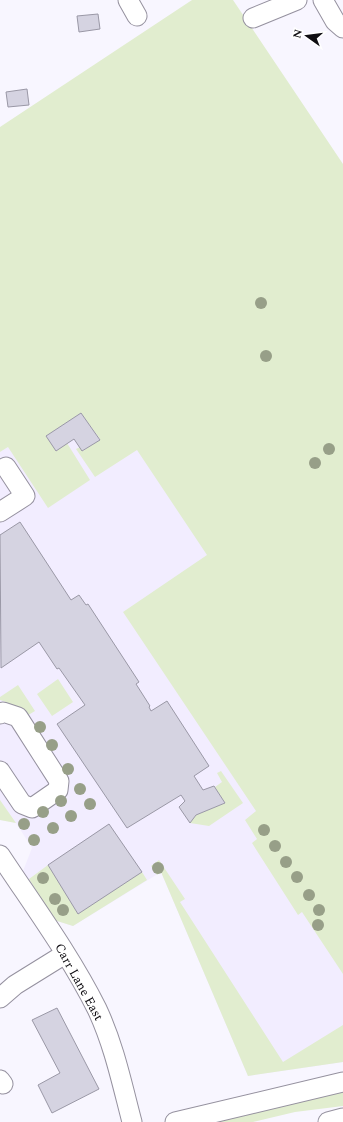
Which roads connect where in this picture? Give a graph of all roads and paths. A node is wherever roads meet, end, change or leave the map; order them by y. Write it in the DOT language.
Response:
graph roads {
  1 [pos="297,0"];
  2 [pos="323,0"];
  3 [pos="253,18"];
  4 [pos="343,28"];
  5 [pos="6,467"];
  6 [pos="0,512"];
  7 [pos="0,714"];
  8 [pos="0,771"];
  9 [pos="0,855"];
  10 [pos="65,954"];
  11 [pos="0,998"];
  12 [pos="343,1082"];
  13 [pos="343,1118"];
  14 [pos="132,1122"];
  15 [pos="175,1122"];
  16 [pos="328,1122"];
  1 -- 3 [label="street"];
  2 -- 4 [label="street"];
  5 -- 6 [label="street"];
  7 -- 8 [label="street"];
  9 -- 10 [label="street, Carr Lane East"];
  10 -- 11 [label="street"];
  10 -- 14 [label="street, Carr Lane East"];
  12 -- 15 [label="street"];
  13 -- 16 [label="street"];
}
